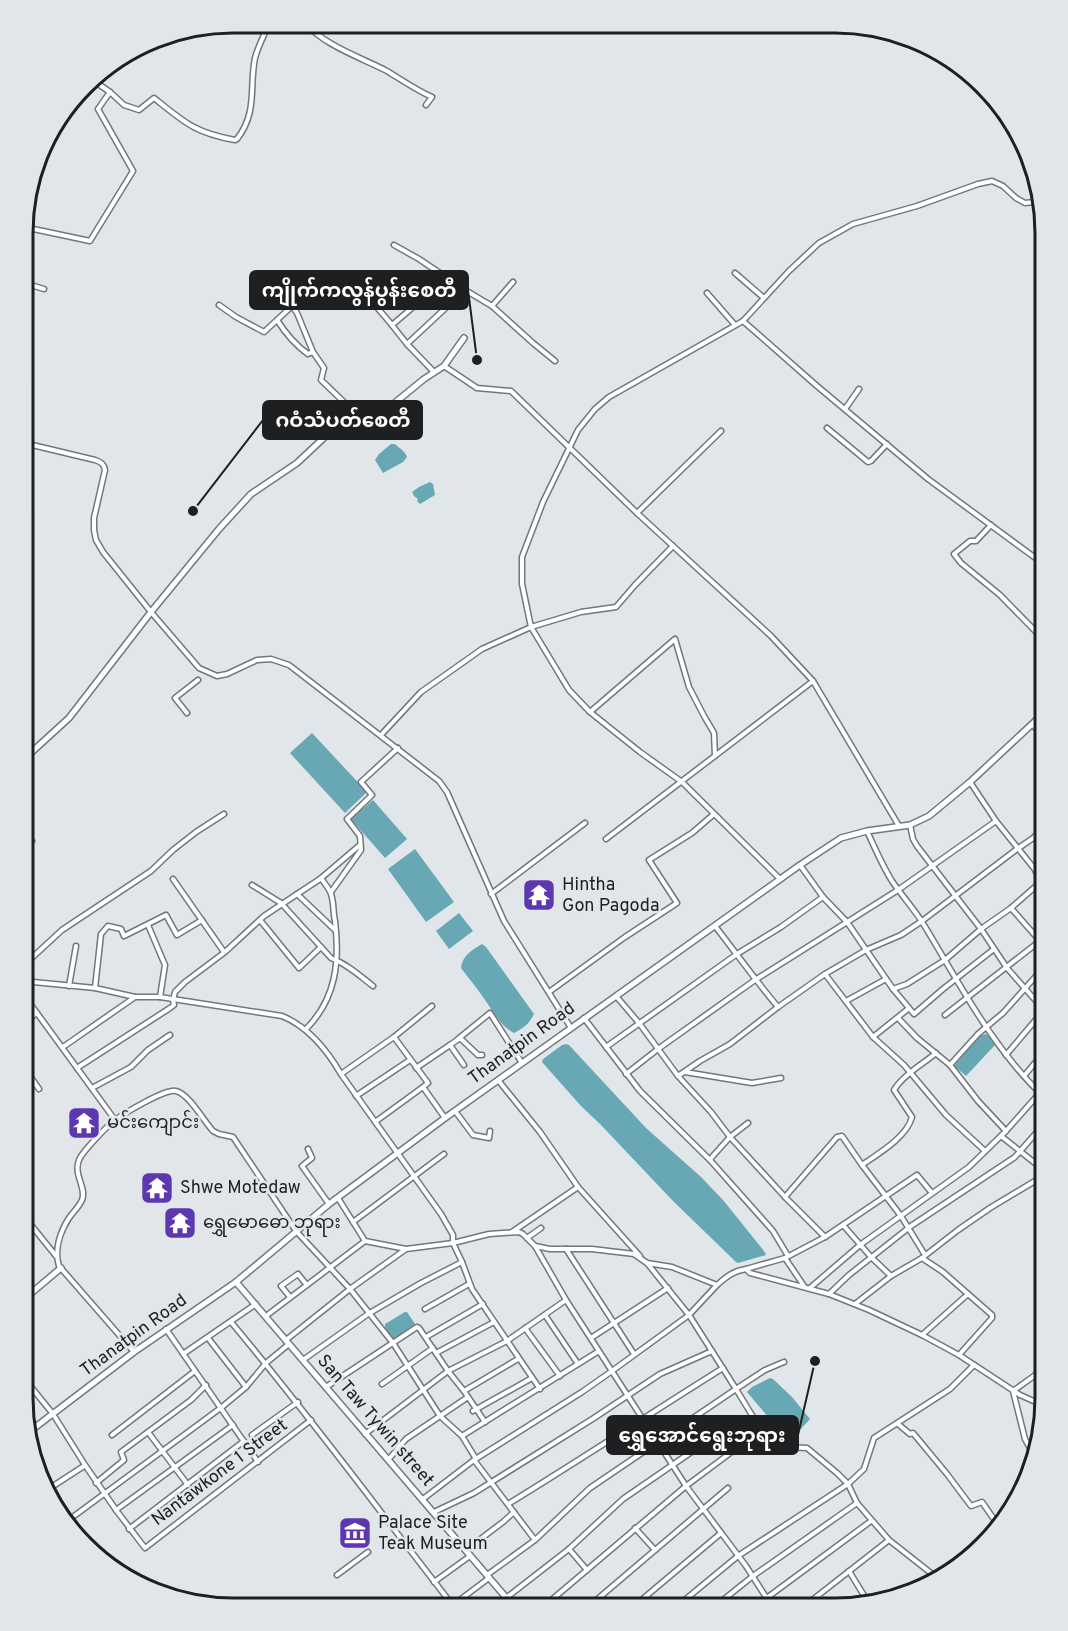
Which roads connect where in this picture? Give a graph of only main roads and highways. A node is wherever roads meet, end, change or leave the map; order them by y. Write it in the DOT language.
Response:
graph roads {
  1 [pos="464,339"];
  2 [pos="1035,721"];
  3 [pos="33,752"];
  4 [pos="60,1267"];
  5 [pos="236,1282"];
  6 [pos="33,1290"];
  7 [pos="35,1427"];
  8 [pos="506,1598"];
  1 -- 3 [label="main road"];
  2 -- 5 [label="main road, Thanatpin Road"];
  4 -- 6 [label="main road"];
  5 -- 7 [label="main road, Thanatpin Road"];
  5 -- 8 [label="main road, San Taw Tywin street"];
}
